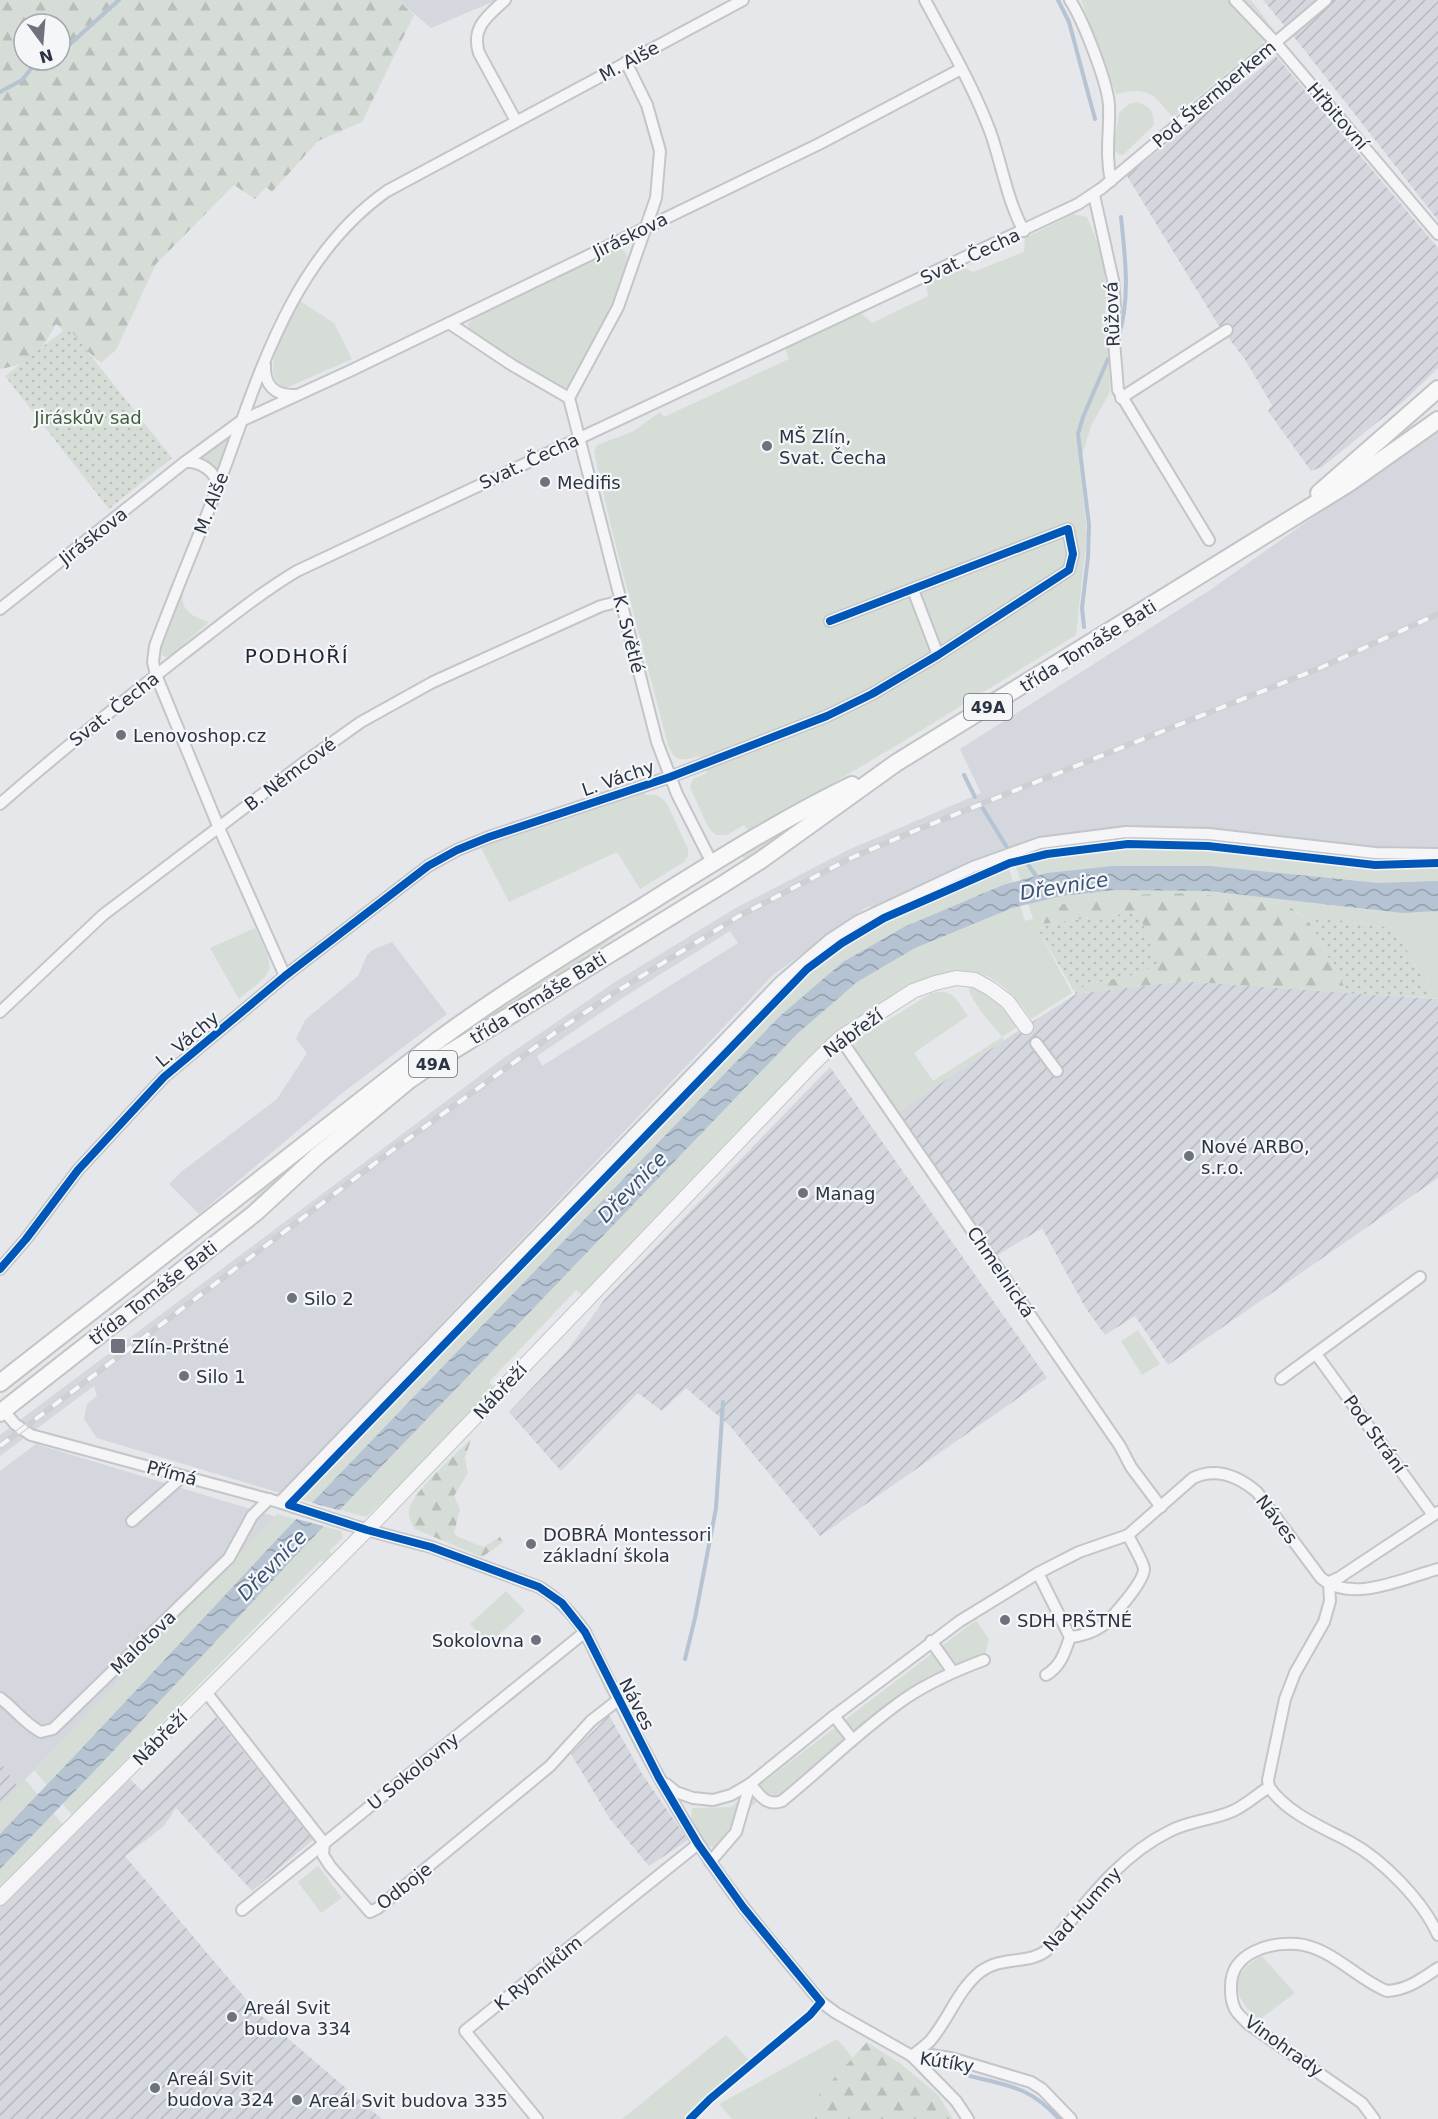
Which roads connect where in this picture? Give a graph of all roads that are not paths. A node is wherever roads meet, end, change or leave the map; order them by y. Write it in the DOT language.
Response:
graph roads {
  1 [pos="505,0"];
  2 [pos="743,0"];
  3 [pos="925,0"];
  4 [pos="1070,0"];
  5 [pos="1235,0"];
  6 [pos="1326,0"];
  7 [pos="1275,42"];
  8 [pos="626,62"];
  9 [pos="961,69"];
  10 [pos="516,122"];
  11 [pos="1111,181"];
  12 [pos="1098,191"];
  13 [pos="645,228"];
  14 [pos="1024,231"];
  15 [pos="1438,234"];
  16 [pos="449,323"];
  17 [pos="1227,330"];
  18 [pos="265,362"];
  19 [pos="1438,389"];
  20 [pos="297,395"];
  21 [pos="569,398"];
  22 [pos="1121,398"];
  23 [pos="1438,420"];
  24 [pos="241,421"];
  25 [pos="579,438"];
  26 [pos="186,462"];
  27 [pos="218,486"];
  28 [pos="1280,527"];
  29 [pos="1209,540"];
  30 [pos="913,590"];
  31 [pos="621,601"];
  32 [pos="0,609"];
  33 [pos="830,621"];
  34 [pos="938,655"];
  35 [pos="156,675"];
  36 [pos="896,764"];
  37 [pos="670,777"];
  38 [pos="0,804"];
  39 [pos="219,828"];
  40 [pos="1438,854"];
  41 [pos="712,863"];
  42 [pos="725,883"];
  43 [pos="285,976"];
  44 [pos="0,1012"];
  45 [pos="1026,1027"];
  46 [pos="840,1038"];
  47 [pos="1036,1043"];
  48 [pos="1057,1071"];
  49 [pos="0,1269"];
  50 [pos="1419,1277"];
  51 [pos="1316,1354"];
  52 [pos="1281,1379"];
  53 [pos="0,1383"];
  54 [pos="1,1410"];
  55 [pos="183,1476"];
  56 [pos="280,1502"];
  57 [pos="1161,1507"];
  58 [pos="1436,1514"];
  59 [pos="132,1521"];
  60 [pos="350,1523"];
  61 [pos="367,1530"];
  62 [pos="1128,1535"];
  63 [pos="1438,1569"];
  64 [pos="1038,1573"];
  65 [pos="1329,1582"];
  66 [pos="585,1632"];
  67 [pos="1070,1637"];
  68 [pos="931,1641"];
  69 [pos="984,1660"];
  70 [pos="953,1672"];
  71 [pos="1046,1675"];
  72 [pos="206,1692"];
  73 [pos="0,1698"];
  74 [pos="618,1700"];
  75 [pos="834,1716"];
  76 [pos="852,1739"];
  77 [pos="659,1778"];
  78 [pos="750,1784"];
  79 [pos="1269,1787"];
  80 [pos="324,1843"];
  81 [pos="698,1844"];
  82 [pos="710,1862"];
  83 [pos="0,1898"];
  84 [pos="242,1911"];
  85 [pos="1438,1935"];
  86 [pos="1438,1968"];
  87 [pos="821,2002"];
  88 [pos="912,2056"];
  89 [pos="537,2119"];
  90 [pos="968,2119"];
  91 [pos="1071,2119"];
  92 [pos="1374,2119"];
  1 -- 10 [label="street"];
  2 -- 8 [label="street, M. Alše"];
  3 -- 9 [label="street"];
  4 -- 11 [label="street"];
  5 -- 7 [label="street, Hřbitovní"];
  6 -- 7 [label="street, Pod Šternberkem"];
  7 -- 11 [label="street, Pod Šternberkem"];
  7 -- 15 [label="street, Hřbitovní"];
  8 -- 10 [label="street, M. Alše"];
  8 -- 13 [label="street"];
  9 -- 13 [label="street, Jiráskova"];
  9 -- 14 [label="street"];
  10 -- 18 [label="street, M. Alše"];
  11 -- 12 [label="street, Pod Šternberkem"];
  12 -- 14 [label="street, Svat. Čecha"];
  12 -- 22 [label="street, Růžová"];
  13 -- 16 [label="street, Jiráskova"];
  13 -- 21 [label="street"];
  14 -- 25 [label="street, Svat. Čecha"];
  16 -- 20 [label="street, Jiráskova"];
  16 -- 21 [label="street"];
  17 -- 22 [label="street"];
  18 -- 20 [label="street"];
  18 -- 24 [label="street, M. Alše"];
  19 -- 28 [label="main road, třída Tomáše Bati / 49A"];
  20 -- 24 [label="street, Jiráskova"];
  21 -- 25 [label="street, K. Světlé"];
  22 -- 29 [label="street, Růžová"];
  23 -- 28 [label="main road, třída Tomáše Bati / 49A"];
  24 -- 26 [label="street, Jiráskova"];
  24 -- 27 [label="street, M. Alše"];
  25 -- 31 [label="street, K. Světlé"];
  25 -- 35 [label="street, Svat. Čecha"];
  26 -- 27 [label="street"];
  26 -- 32 [label="street, Jiráskova"];
  27 -- 35 [label="street, M. Alše"];
  28 -- 36 [label="main road, třída Tomáše Bati / 49A"];
  30 -- 33 [label="street, L. Váchy"];
  30 -- 34 [label="street"];
  30 -- 34 [label="street, L. Váchy"];
  31 -- 37 [label="street, K. Světlé"];
  31 -- 39 [label="street, B. Němcové"];
  34 -- 37 [label="street, L. Váchy"];
  35 -- 38 [label="street, Svat. Čecha"];
  35 -- 39 [label="street, M. Alše"];
  36 -- 41 [label="main road, třída Tomáše Bati / 49A"];
  36 -- 42 [label="main road, třída Tomáše Bati / 49A"];
  37 -- 41 [label="street, K. Světlé"];
  37 -- 43 [label="street, L. Váchy"];
  39 -- 43 [label="street, M. Alše"];
  39 -- 44 [label="street, B. Němcové"];
  40 -- 56 [label="street, Malotova"];
  41 -- 42 [label="main road"];
  41 -- 53 [label="main road, třída Tomáše Bati / 49A"];
  42 -- 54 [label="main road, třída Tomáše Bati / 49A"];
  43 -- 49 [label="street, L. Váchy"];
  45 -- 46 [label="street, Nábřeží"];
  46 -- 57 [label="street, Chmelnická"];
  46 -- 61 [label="street, Nábřeží"];
  47 -- 48 [label="street"];
  50 -- 51 [label="street"];
  51 -- 52 [label="street"];
  51 -- 58 [label="street, Pod Strání"];
  54 -- 55 [label="street, Přímá"];
  55 -- 56 [label="street, Přímá"];
  55 -- 59 [label="street"];
  56 -- 60 [label="street, Přímá"];
  56 -- 73 [label="street, Malotova"];
  57 -- 62 [label="street, Náves"];
  57 -- 65 [label="street, Náves"];
  58 -- 65 [label="street, Pod Strání"];
  60 -- 61 [label="street, Náves"];
  61 -- 66 [label="street, Náves"];
  61 -- 72 [label="street, Nábřeží"];
  62 -- 64 [label="street, Náves"];
  62 -- 67 [label="street"];
  63 -- 65 [label="street"];
  64 -- 67 [label="street"];
  64 -- 68 [label="street, Náves"];
  65 -- 79 [label="street"];
  66 -- 74 [label="street, Náves"];
  66 -- 80 [label="street, U Sokolovny"];
  67 -- 71 [label="street"];
  68 -- 70 [label="street"];
  68 -- 75 [label="street, Náves"];
  69 -- 70 [label="street"];
  70 -- 76 [label="street"];
  72 -- 80 [label="street, Odboje"];
  72 -- 83 [label="street, Nábřeží"];
  74 -- 77 [label="street, Náves"];
  74 -- 80 [label="street, Odboje"];
  75 -- 76 [label="street"];
  75 -- 78 [label="street, Náves"];
  76 -- 78 [label="street"];
  77 -- 78 [label="street, Náves"];
  77 -- 81 [label="street, Náves"];
  78 -- 82 [label="street"];
  79 -- 85 [label="street"];
  79 -- 88 [label="street, Nad Humny"];
  80 -- 84 [label="street, U Sokolovny"];
  81 -- 82 [label="street, Náves"];
  81 -- 89 [label="street, K Rybníkům"];
  82 -- 87 [label="street, Náves"];
  86 -- 92 [label="street, Vinohrady"];
  87 -- 88 [label="street, Kútíky"];
  88 -- 90 [label="street"];
  88 -- 91 [label="street, Kútíky"];
}
